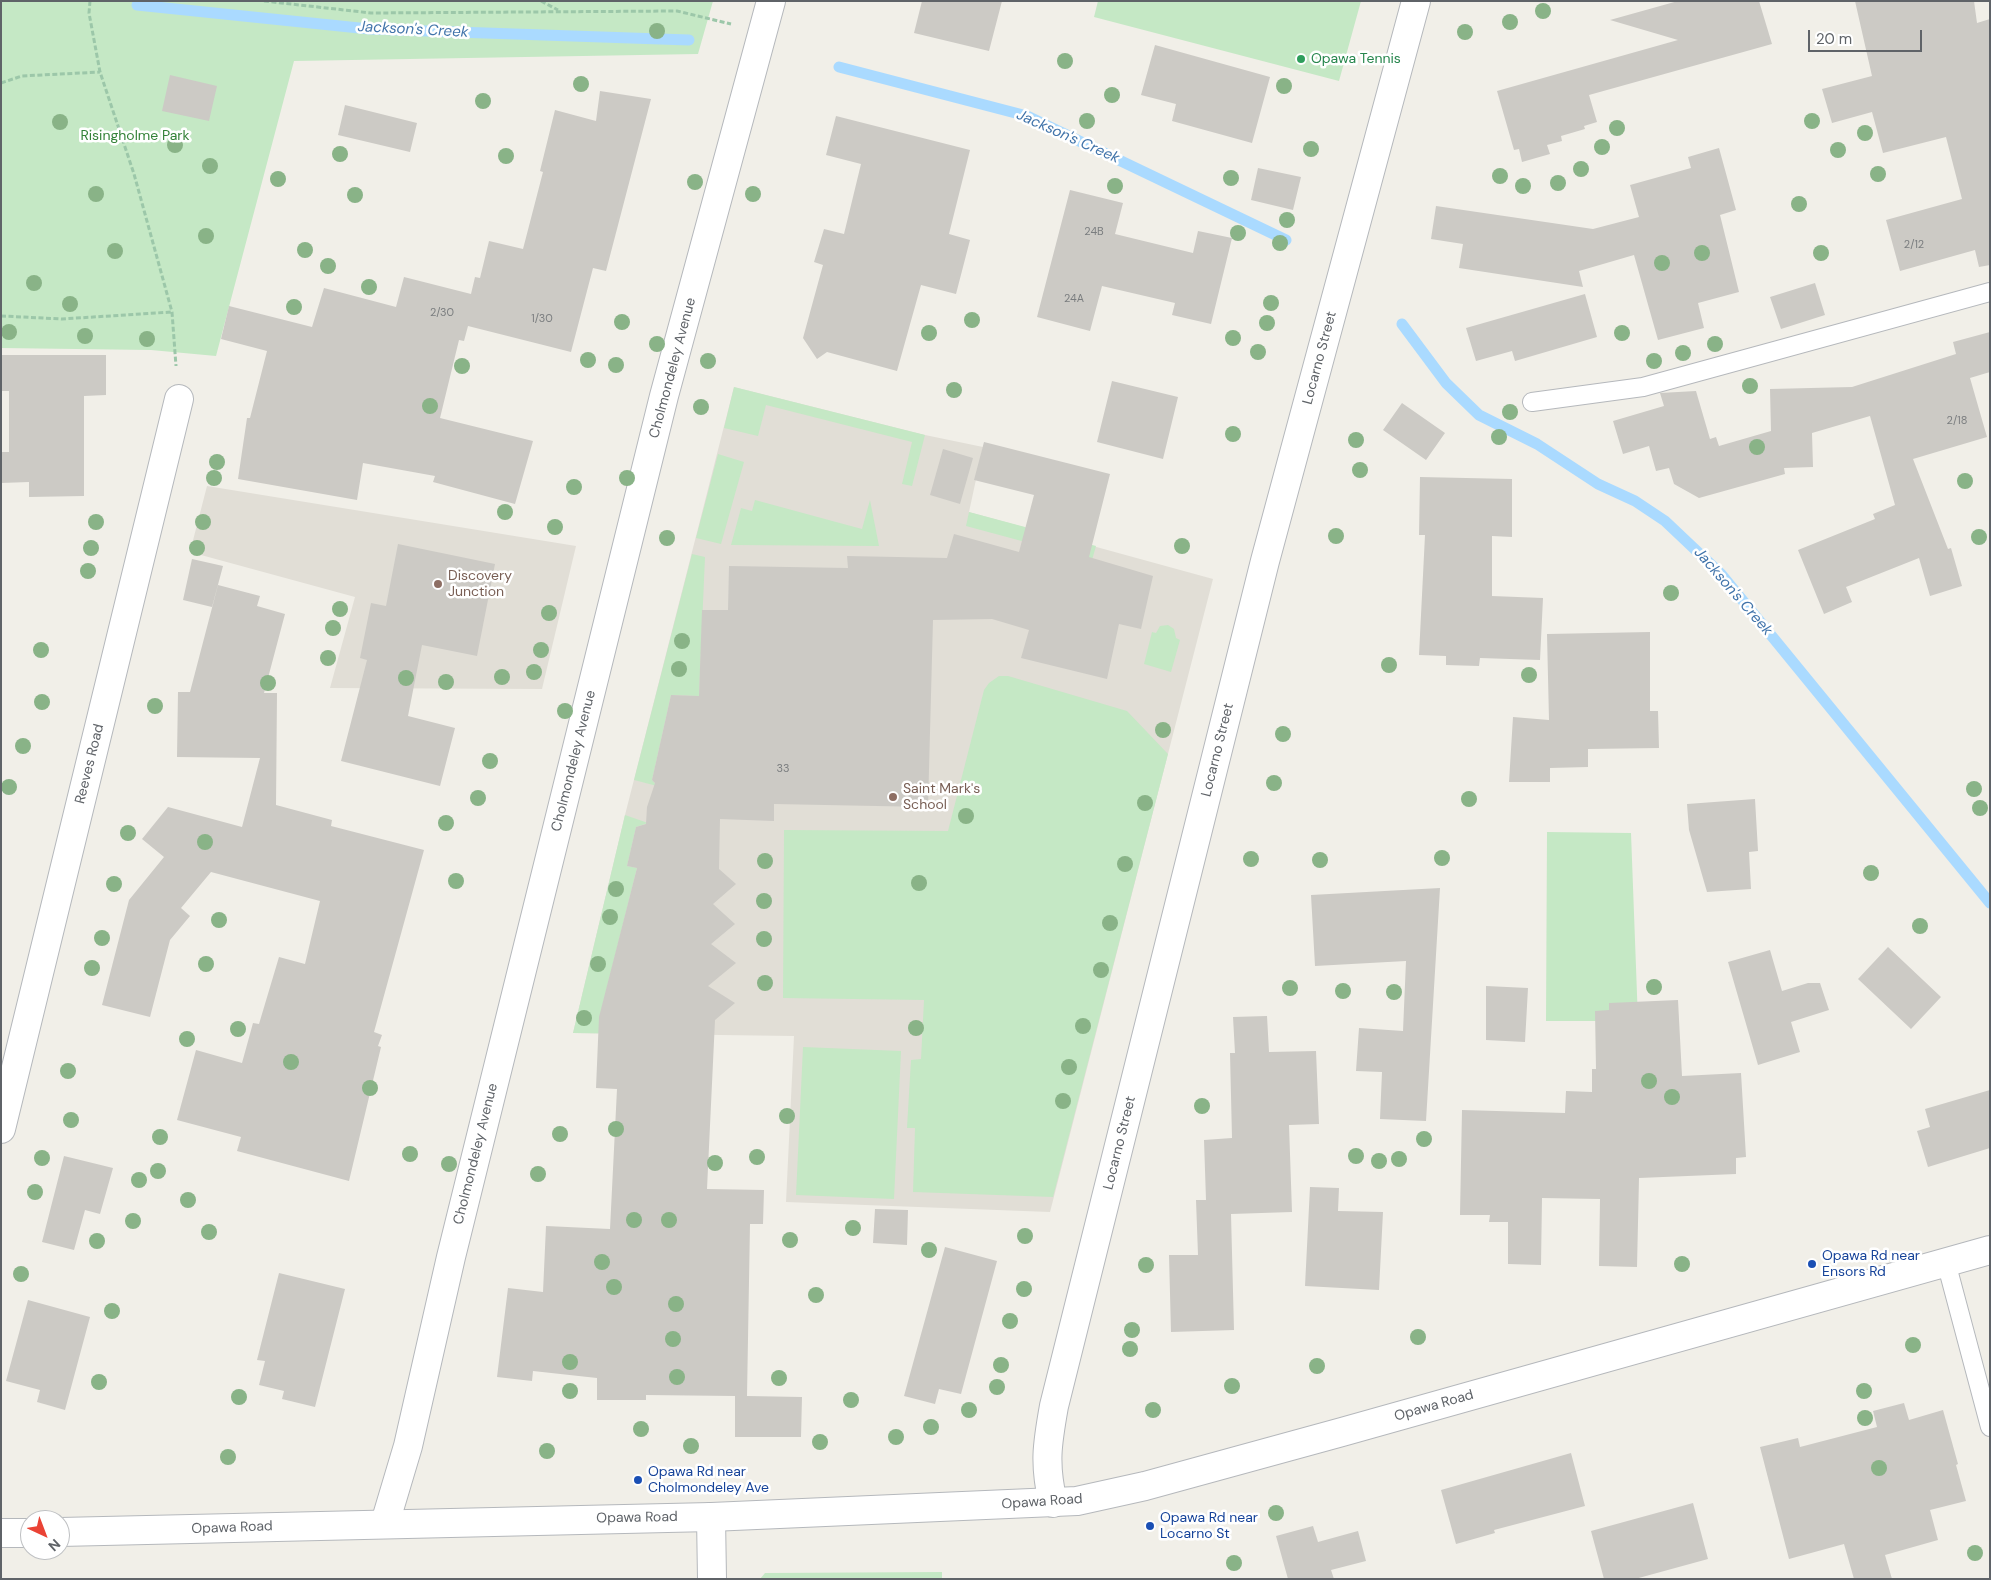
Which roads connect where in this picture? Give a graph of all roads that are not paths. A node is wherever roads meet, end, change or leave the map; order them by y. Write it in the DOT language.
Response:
graph roads {
  1 [pos="771,1"];
  2 [pos="1416,1"];
  3 [pos="1990,292"];
  4 [pos="179,399"];
  5 [pos="1532,402"];
  6 [pos="1,1129"];
  7 [pos="1990,1250"];
  8 [pos="1946,1262"];
  9 [pos="1990,1427"];
  10 [pos="1053,1502"];
  11 [pos="711,1517"];
  12 [pos="385,1523"];
  13 [pos="20,1532"];
  14 [pos="70,1532"];
  15 [pos="1,1533"];
  16 [pos="712,1579"];
  1 -- 12 [label="street, Cholmondeley Avenue"];
  2 -- 10 [label="street, Locarno Street"];
  3 -- 5 [label="lane"];
  4 -- 6 [label="street, Reeves Road"];
  7 -- 8 [label="street, Opawa Road"];
  8 -- 9 [label="lane"];
  8 -- 10 [label="street, Opawa Road"];
  10 -- 11 [label="street, Opawa Road"];
  11 -- 12 [label="street, Opawa Road"];
  11 -- 16 [label="street"];
  12 -- 14 [label="street, Opawa Road"];
  13 -- 15 [label="street"];
}
